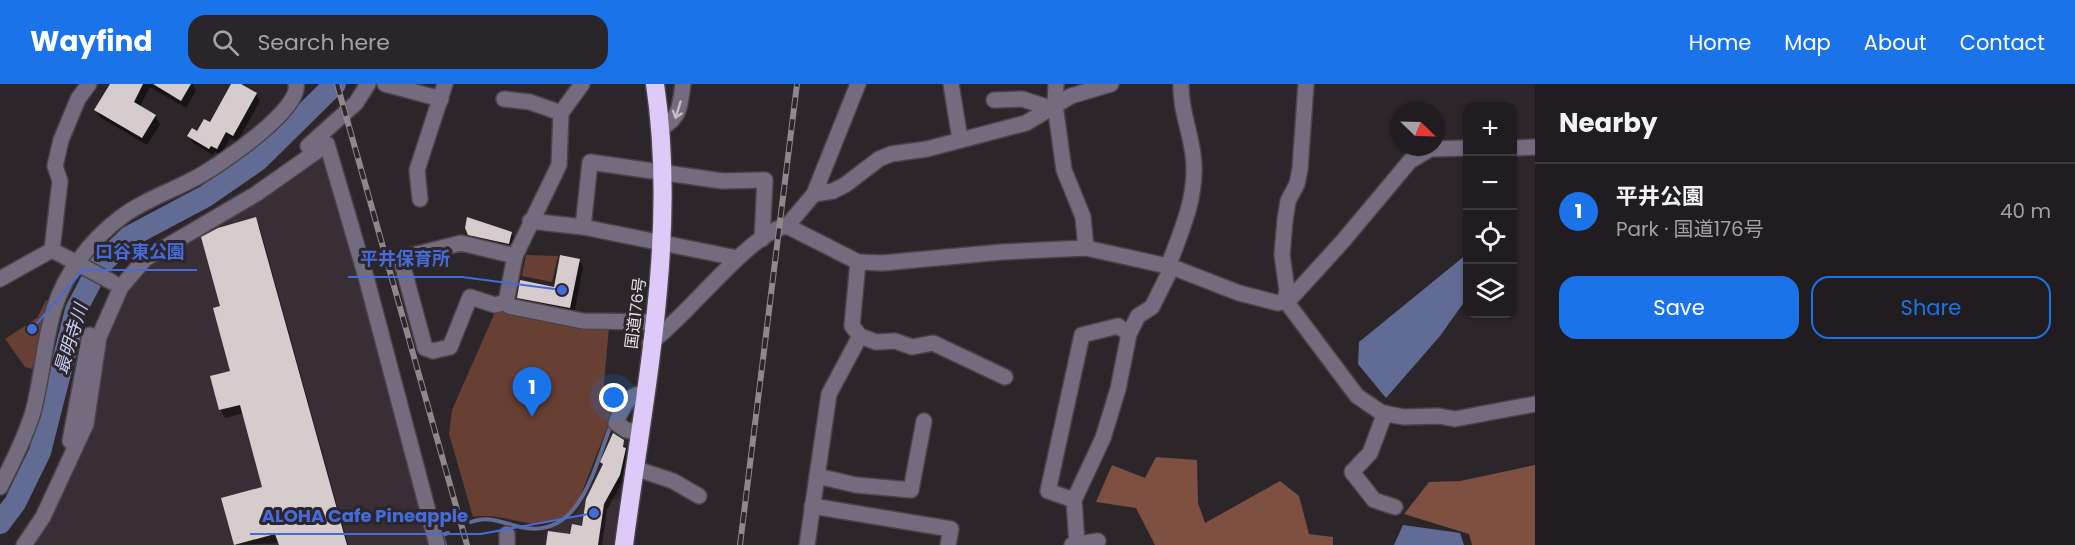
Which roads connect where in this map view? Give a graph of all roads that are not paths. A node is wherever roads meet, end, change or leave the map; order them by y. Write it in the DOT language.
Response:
graph roads {
  1 [pos="88,84"];
  2 [pos="296,84"];
  3 [pos="368,84"];
  4 [pos="385,84"];
  5 [pos="582,84"];
  6 [pos="655,84"];
  7 [pos="683,84"];
  8 [pos="858,84"];
  9 [pos="951,84"];
  10 [pos="1056,84"];
  11 [pos="1111,84"];
  12 [pos="1181,84"];
  13 [pos="1306,84"];
  14 [pos="443,91"];
  15 [pos="504,99"];
  16 [pos="994,100"];
  17 [pos="1053,106"];
  18 [pos="561,113"];
  19 [pos="661,128"];
  20 [pos="960,139"];
  21 [pos="1535,147"];
  22 [pos="1463,148"];
  23 [pos="1517,148"];
  24 [pos="662,170"];
  25 [pos="813,194"];
  26 [pos="420,199"];
  27 [pos="530,221"];
  28 [pos="583,226"];
  29 [pos="787,226"];
  30 [pos="762,239"];
  31 [pos="663,242"];
  32 [pos="1086,248"];
  33 [pos="52,250"];
  34 [pos="515,256"];
  35 [pos="737,258"];
  36 [pos="858,262"];
  37 [pos="79,265"];
  38 [pos="1170,267"];
  39 [pos="0,279"];
  40 [pos="108,280"];
  41 [pos="1285,300"];
  42 [pos="506,302"];
  43 [pos="653,322"];
  44 [pos="1129,334"];
  45 [pos="860,336"];
  46 [pos="650,344"];
  47 [pos="1005,377"];
  48 [pos="1535,404"];
  49 [pos="1385,413"];
  50 [pos="924,420"];
  51 [pos="634,468"];
  52 [pos="817,476"];
  53 [pos="0,487"];
  54 [pos="699,496"];
  55 [pos="1074,500"];
  56 [pos="812,506"];
  57 [pos="1395,507"];
  58 [pos="1098,541"];
  59 [pos="1078,544"];
  60 [pos="13,545"];
  61 [pos="24,545"];
  62 [pos="437,545"];
  63 [pos="624,545"];
  64 [pos="807,545"];
  65 [pos="948,545"];
  1 -- 33 [label="street"];
  2 -- 37 [label="street"];
  3 -- 40 [label="street"];
  4 -- 14 [label="street"];
  5 -- 18 [label="street"];
  6 -- 19 [label="highway, 国道176号"];
  7 -- 19 [label="street, one-way"];
  8 -- 25 [label="street"];
  9 -- 20 [label="street"];
  10 -- 17 [label="street"];
  11 -- 17 [label="street"];
  12 -- 38 [label="street"];
  13 -- 41 [label="street"];
  14 -- 26 [label="street"];
  15 -- 18 [label="street"];
  16 -- 17 [label="street"];
  17 -- 20 [label="street"];
  17 -- 32 [label="street"];
  18 -- 27 [label="street"];
  19 -- 24 [label="highway, 国道176号"];
  20 -- 25 [label="street"];
  21 -- 23 [label="street"];
  22 -- 41 [label="street"];
  24 -- 28 [label="street"];
  24 -- 30 [label="street"];
  24 -- 31 [label="highway, 国道176号"];
  25 -- 29 [label="street"];
  27 -- 28 [label="street"];
  27 -- 34 [label="street"];
  28 -- 31 [label="street"];
  29 -- 30 [label="street"];
  29 -- 36 [label="street"];
  30 -- 35 [label="street"];
  31 -- 35 [label="street"];
  31 -- 43 [label="highway, 国道176号"];
  32 -- 36 [label="street"];
  32 -- 38 [label="street"];
  33 -- 37 [label="street"];
  33 -- 39 [label="street"];
  34 -- 42 [label="street"];
  34 -- 42 [label="street"];
  35 -- 46 [label="street"];
  36 -- 45 [label="street"];
  37 -- 40 [label="street"];
  37 -- 53 [label="street"];
  38 -- 41 [label="street"];
  38 -- 44 [label="street"];
  40 -- 60 [label="street"];
  41 -- 49 [label="street"];
  42 -- 43 [label="street"];
  43 -- 46 [label="highway, 国道176号"];
  44 -- 55 [label="street"];
  44 -- 55 [label="street"];
  45 -- 47 [label="street"];
  45 -- 52 [label="street"];
  46 -- 51 [label="highway, 国道176号"];
  48 -- 49 [label="street"];
  49 -- 57 [label="street"];
  50 -- 52 [label="street"];
  51 -- 54 [label="street"];
  51 -- 63 [label="highway, 国道176号"];
  52 -- 56 [label="street"];
  55 -- 59 [label="street"];
  56 -- 64 [label="street"];
  56 -- 65 [label="street"];
  58 -- 59 [label="street"];
  61 -- 62 [label="street"];
}
